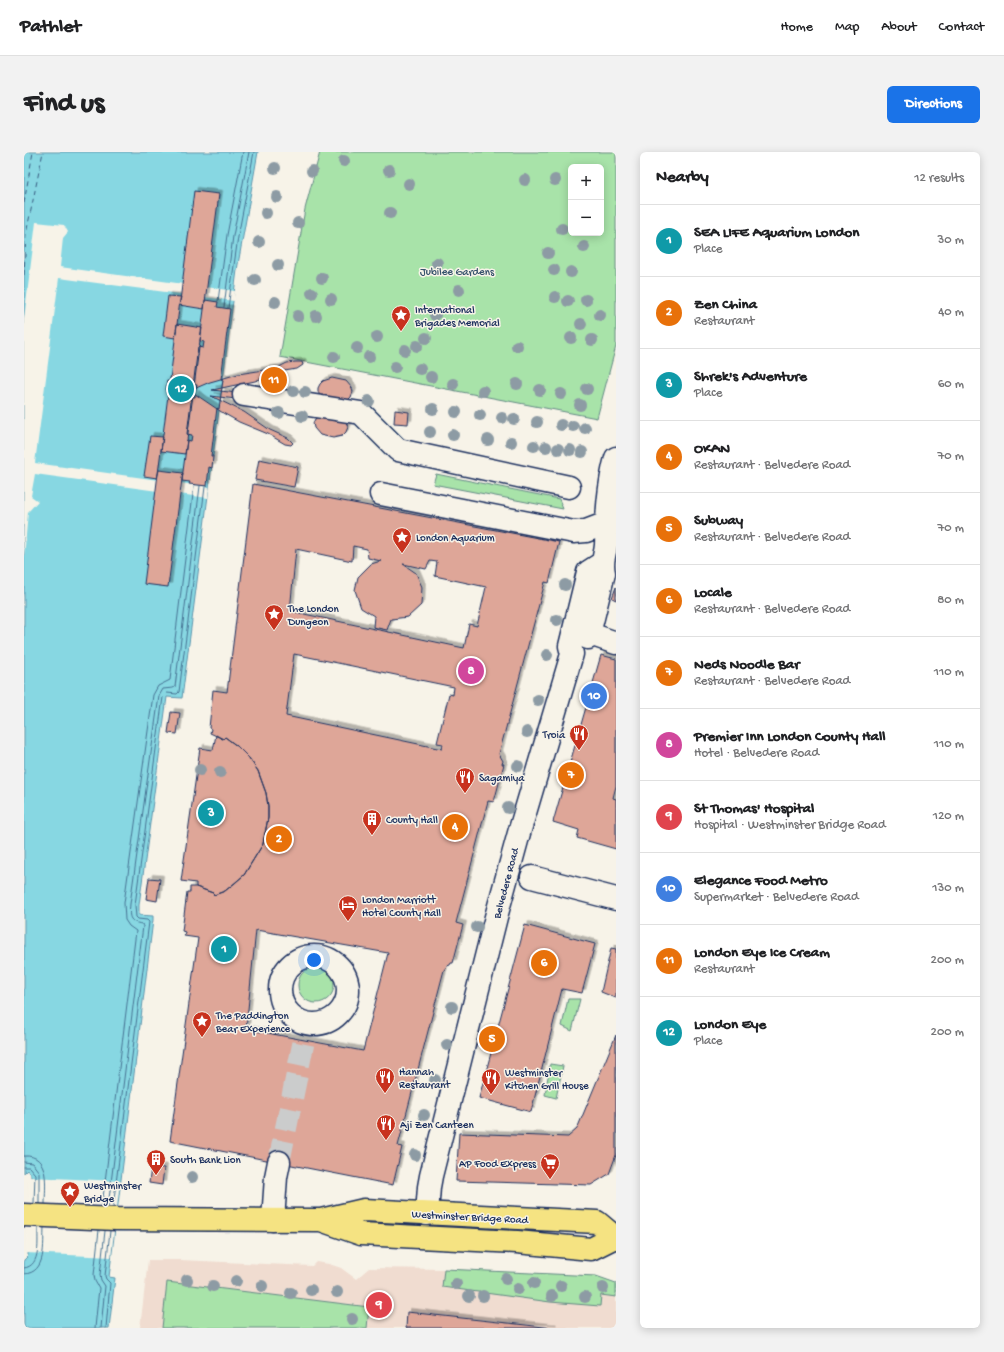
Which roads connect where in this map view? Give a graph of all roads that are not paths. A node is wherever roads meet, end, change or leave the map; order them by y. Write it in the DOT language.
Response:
graph roads {
  1 [pos="244,395"];
  2 [pos="616,458"];
  3 [pos="569,487"];
  4 [pos="381,494"];
  5 [pos="611,523"];
  6 [pos="602,563"];
  7 [pos="616,643"];
  8 [pos="532,877"];
  9 [pos="616,899"];
  10 [pos="279,1162"];
  11 [pos="24,1214"];
  12 [pos="427,1214"];
  13 [pos="273,1220"];
  14 [pos="321,1220"];
  15 [pos="616,1236"];
  1 -- 3 [label="street"];
  2 -- 5 [label="street"];
  4 -- 5 [label="street"];
  5 -- 6 [label="street"];
  6 -- 7 [label="street"];
  6 -- 12 [label="street, Belvedere Road"];
  8 -- 9 [label="street"];
  10 -- 13 [label="street"];
  11 -- 13 [label="main road, Westminster Bridge Road"];
  12 -- 14 [label="main road, Westminster Bridge Road"];
  12 -- 15 [label="main road, Westminster Bridge Road"];
  13 -- 14 [label="main road, Westminster Bridge Road"];
  14 -- 15 [label="main road, Westminster Bridge Road"];
}
